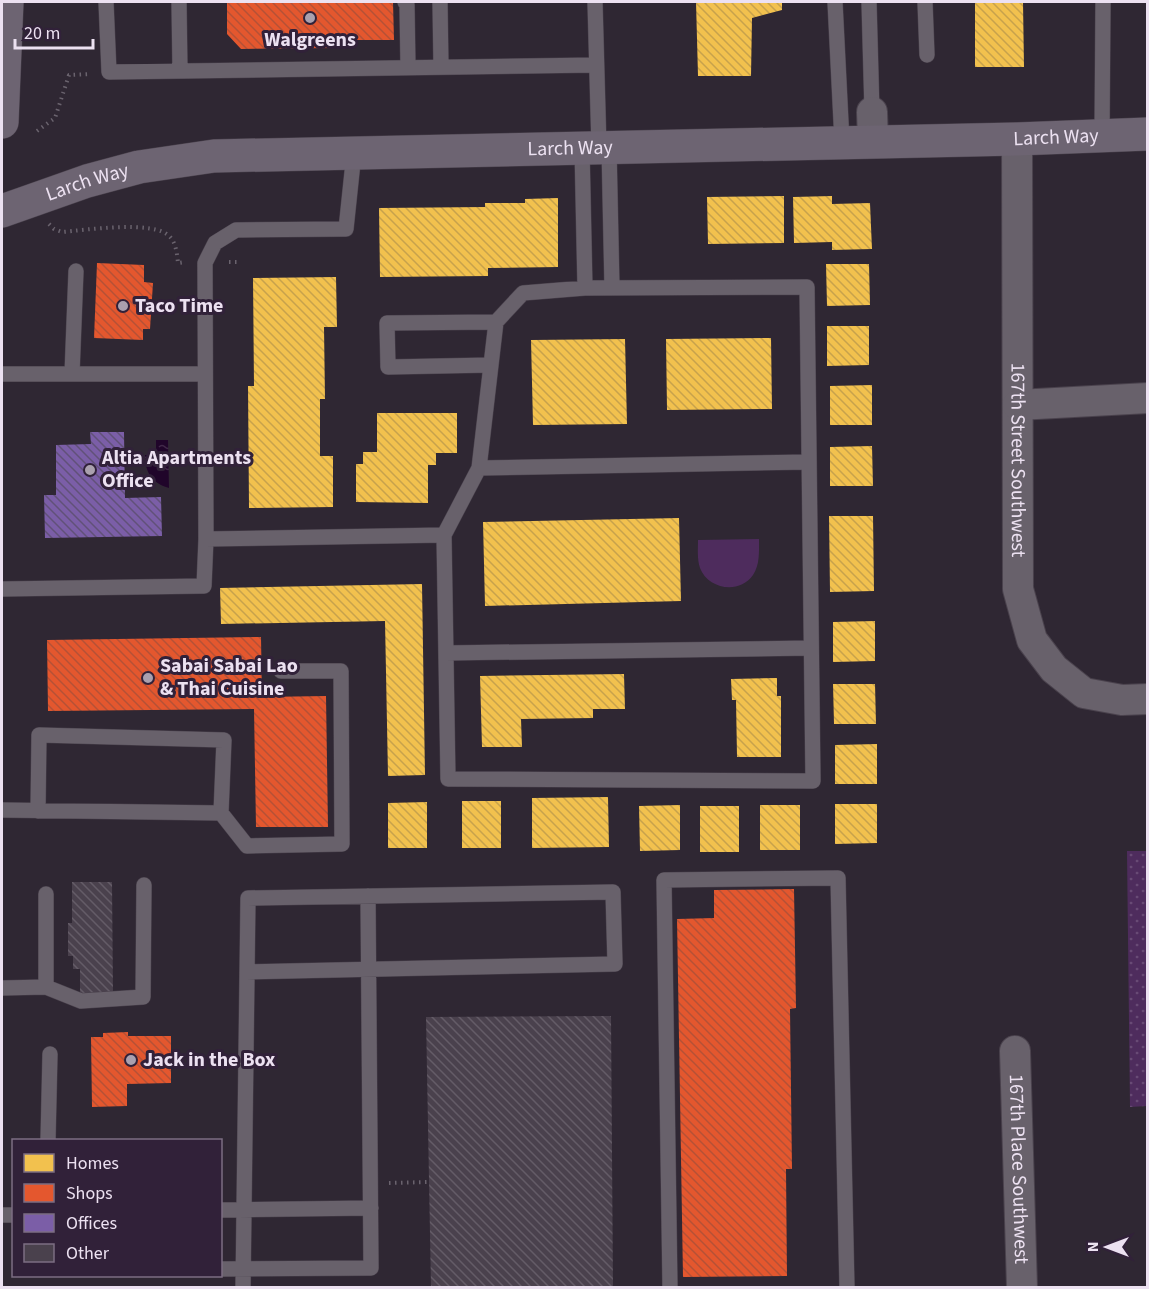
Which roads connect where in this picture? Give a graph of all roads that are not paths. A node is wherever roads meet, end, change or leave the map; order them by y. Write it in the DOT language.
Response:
graph roads {
  1 [pos="7,2"];
  2 [pos="106,2"];
  3 [pos="179,2"];
  4 [pos="405,2"];
  5 [pos="440,2"];
  6 [pos="594,2"];
  7 [pos="835,2"];
  8 [pos="869,2"];
  9 [pos="925,2"];
  10 [pos="1103,2"];
  11 [pos="927,55"];
  12 [pos="596,65"];
  13 [pos="408,67"];
  14 [pos="441,67"];
  15 [pos="180,71"];
  16 [pos="2,123"];
  17 [pos="862,132"];
  18 [pos="1148,134"];
  19 [pos="1102,136"];
  20 [pos="1017,139"];
  21 [pos="596,148"];
  22 [pos="354,153"];
  23 [pos="2,211"];
  24 [pos="76,271"];
  25 [pos="585,288"];
  26 [pos="612,288"];
  27 [pos="496,322"];
  28 [pos="491,365"];
  29 [pos="2,374"];
  30 [pos="72,374"];
  31 [pos="205,374"];
  32 [pos="1148,398"];
  33 [pos="1018,405"];
  34 [pos="809,462"];
  35 [pos="479,468"];
  36 [pos="444,535"];
  37 [pos="206,539"];
  38 [pos="2,589"];
  39 [pos="811,648"];
  40 [pos="446,653"];
  41 [pos="281,671"];
  42 [pos="1148,699"];
  43 [pos="2,810"];
  44 [pos="38,811"];
  45 [pos="221,813"];
  46 [pos="144,885"];
  47 [pos="46,894"];
  48 [pos="368,896"];
  49 [pos="368,969"];
  50 [pos="247,972"];
  51 [pos="46,987"];
  52 [pos="2,988"];
  53 [pos="1016,1051"];
  54 [pos="50,1053"];
  55 [pos="48,1139"];
  56 [pos="371,1208"];
  57 [pos="244,1209"];
  58 [pos="222,1210"];
  59 [pos="222,1269"];
  60 [pos="243,1269"];
  61 [pos="243,1287"];
  62 [pos="670,1287"];
  63 [pos="847,1287"];
  64 [pos="1022,1287"];
  1 -- 16 [label="main road"];
  2 -- 15 [label="lane"];
  3 -- 15 [label="lane"];
  4 -- 13 [label="lane"];
  5 -- 14 [label="lane"];
  6 -- 12 [label="lane"];
  7 -- 17 [label="lane"];
  8 -- 17 [label="lane"];
  9 -- 11 [label="lane"];
  10 -- 19 [label="lane"];
  12 -- 14 [label="lane"];
  12 -- 21 [label="lane"];
  13 -- 14 [label="lane"];
  13 -- 15 [label="lane"];
  17 -- 20 [label="main road, Larch Way"];
  17 -- 21 [label="main road, Larch Way"];
  18 -- 19 [label="main road, Larch Way"];
  19 -- 20 [label="main road, Larch Way"];
  20 -- 33 [label="street, 167th Street Southwest"];
  21 -- 22 [label="main road, Larch Way"];
  21 -- 25 [label="lane"];
  21 -- 26 [label="lane"];
  22 -- 23 [label="main road, Larch Way"];
  22 -- 31 [label="lane"];
  24 -- 30 [label="lane"];
  25 -- 26 [label="lane"];
  25 -- 27 [label="lane"];
  26 -- 34 [label="lane"];
  27 -- 28 [label="lane"];
  27 -- 28 [label="lane"];
  28 -- 35 [label="lane"];
  29 -- 30 [label="lane"];
  30 -- 31 [label="lane"];
  31 -- 37 [label="lane"];
  32 -- 33 [label="street"];
  33 -- 42 [label="street, 167th Street Southwest"];
  34 -- 35 [label="lane"];
  34 -- 39 [label="lane"];
  35 -- 36 [label="lane"];
  36 -- 37 [label="lane"];
  36 -- 40 [label="lane"];
  37 -- 38 [label="lane"];
  39 -- 40 [label="lane"];
  39 -- 40 [label="lane"];
  41 -- 45 [label="lane"];
  43 -- 44 [label="lane"];
  44 -- 45 [label="lane"];
  44 -- 45 [label="lane"];
  46 -- 51 [label="lane"];
  47 -- 51 [label="lane"];
  48 -- 49 [label="lane"];
  48 -- 49 [label="lane"];
  48 -- 50 [label="lane"];
  49 -- 50 [label="lane"];
  49 -- 56 [label="lane"];
  50 -- 57 [label="lane"];
  51 -- 52 [label="lane"];
  53 -- 64 [label="street, 167th Place Southwest"];
  54 -- 55 [label="lane"];
  56 -- 57 [label="lane"];
  56 -- 60 [label="lane"];
  57 -- 58 [label="lane"];
  57 -- 60 [label="lane"];
  59 -- 60 [label="lane"];
  60 -- 61 [label="lane"];
  62 -- 63 [label="lane"];
}
